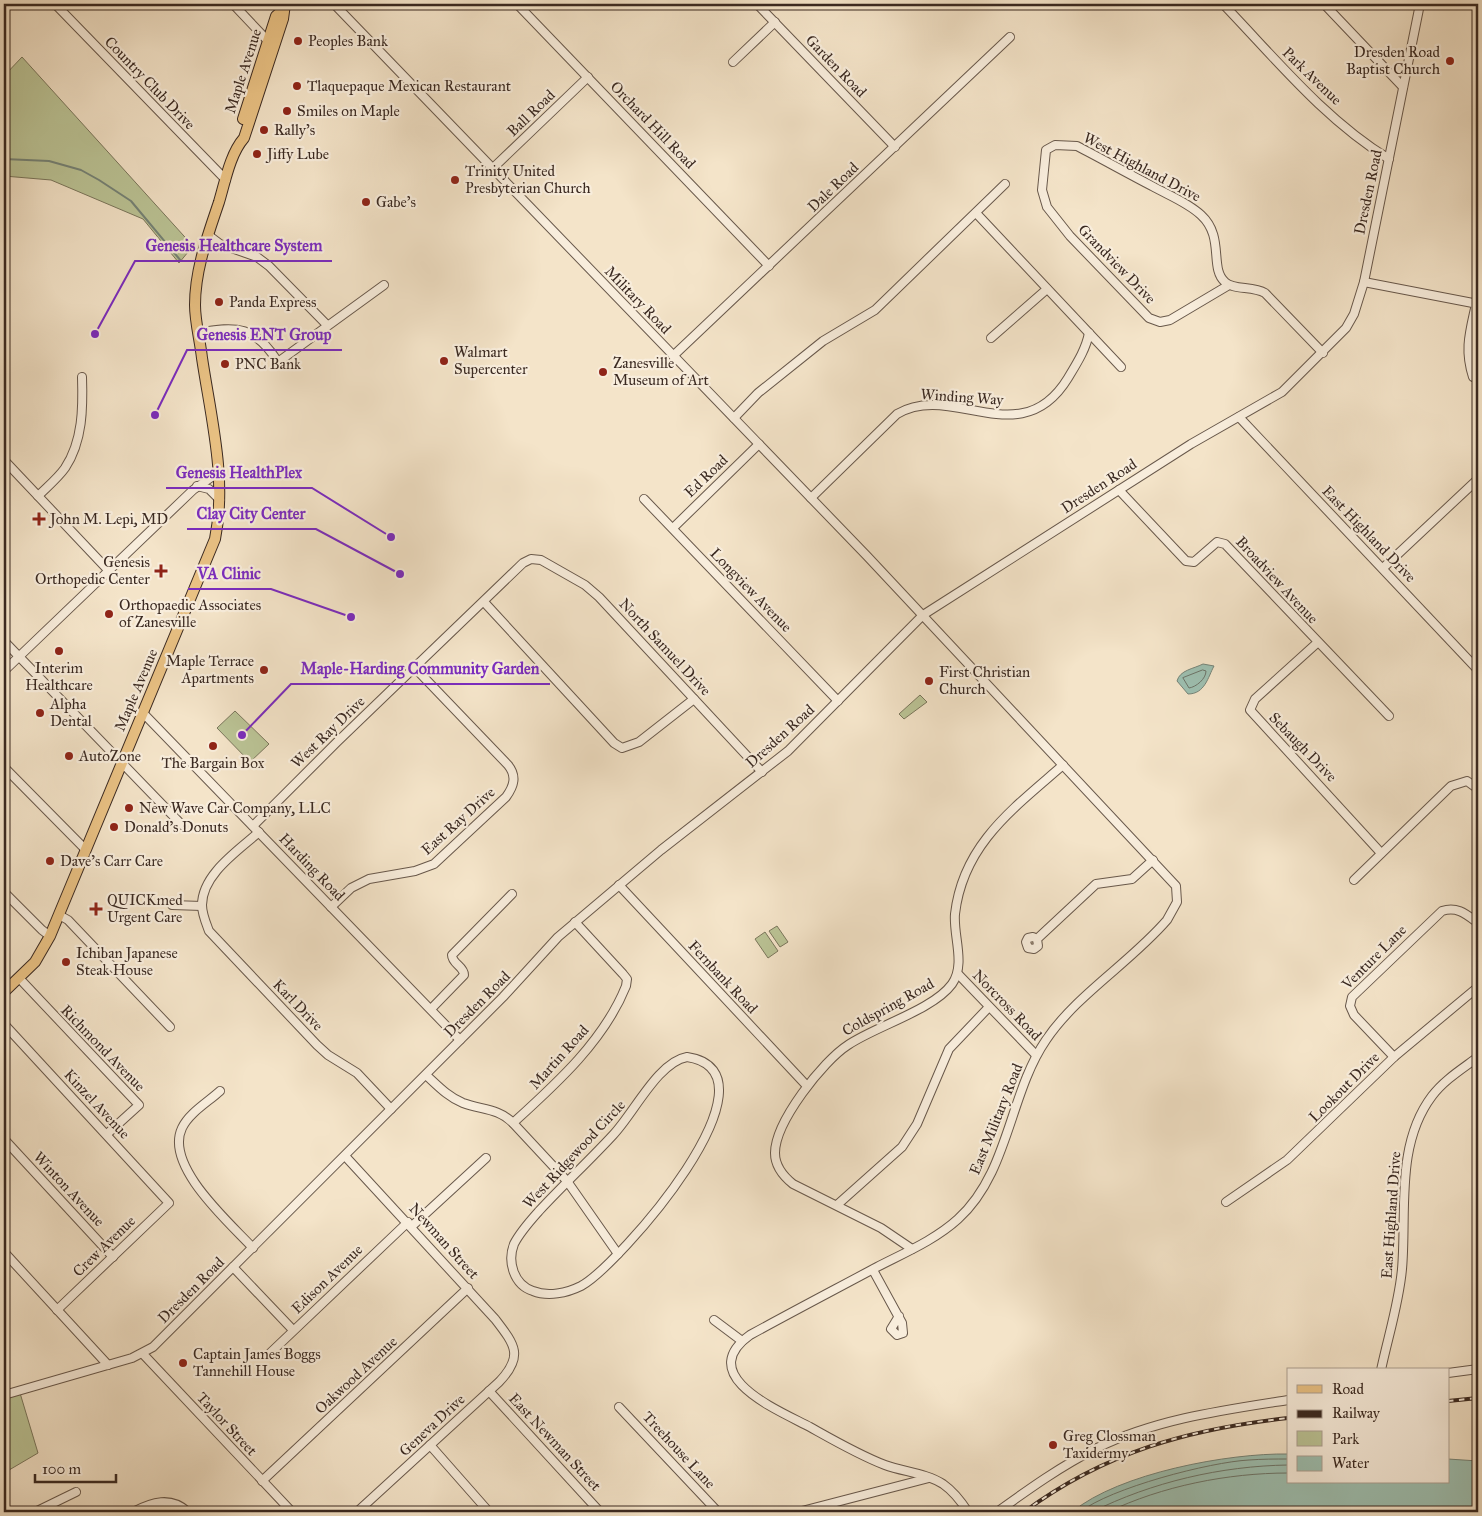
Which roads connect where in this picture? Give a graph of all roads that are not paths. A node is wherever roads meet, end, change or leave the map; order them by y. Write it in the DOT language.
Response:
graph roads {
  1 [pos="55,4"];
  2 [pos="233,4"];
  3 [pos="334,4"];
  4 [pos="517,4"];
  5 [pos="758,4"];
  6 [pos="1223,4"];
  7 [pos="1324,4"];
  8 [pos="1420,4"];
  9 [pos="284,7"];
  10 [pos="775,22"];
  11 [pos="1010,37"];
  12 [pos="268,41"];
  13 [pos="734,62"];
  14 [pos="588,77"];
  15 [pos="1403,87"];
  16 [pos="238,144"];
  17 [pos="895,147"];
  18 [pos="1049,147"];
  19 [pos="1389,159"];
  20 [pos="492,169"];
  21 [pos="226,180"];
  22 [pos="1006,184"];
  23 [pos="976,213"];
  24 [pos="208,235"];
  25 [pos="220,244"];
  26 [pos="204,248"];
  27 [pos="769,266"];
  28 [pos="1364,282"];
  29 [pos="384,285"];
  30 [pos="1230,285"];
  31 [pos="1047,289"];
  32 [pos="1477,304"];
  33 [pos="327,325"];
  34 [pos="198,333"];
  35 [pos="1089,333"];
  36 [pos="991,338"];
  37 [pos="1323,353"];
  38 [pos="673,356"];
  39 [pos="1121,367"];
  40 [pos="82,376"];
  41 [pos="1473,377"];
  42 [pos="1239,417"];
  43 [pos="734,418"];
  44 [pos="759,444"];
  45 [pos="4,460"];
  46 [pos="219,472"];
  47 [pos="1478,479"];
  48 [pos="197,486"];
  49 [pos="1119,490"];
  50 [pos="38,496"];
  51 [pos="811,498"];
  52 [pos="644,499"];
  53 [pos="220,500"];
  54 [pos="673,528"];
  55 [pos="534,559"];
  56 [pos="1383,568"];
  57 [pos="109,570"];
  58 [pos="484,602"];
  59 [pos="923,615"];
  60 [pos="4,641"];
  61 [pos="1317,643"];
  62 [pos="19,657"];
  63 [pos="415,668"];
  64 [pos="1478,670"];
  65 [pos="4,671"];
  66 [pos="694,699"];
  67 [pos="838,701"];
  68 [pos="143,713"];
  69 [pos="1390,716"];
  70 [pos="122,763"];
  71 [pos="1063,765"];
  72 [pos="4,767"];
  73 [pos="762,772"];
  74 [pos="1478,789"];
  75 [pos="182,825"];
  76 [pos="256,829"];
  77 [pos="86,850"];
  78 [pos="1381,853"];
  79 [pos="1153,860"];
  80 [pos="1354,880"];
  81 [pos="619,885"];
  82 [pos="4,892"];
  83 [pos="512,894"];
  84 [pos="172,905"];
  85 [pos="202,906"];
  86 [pos="331,907"];
  87 [pos="59,915"];
  88 [pos="575,922"];
  89 [pos="1478,923"];
  90 [pos="50,936"];
  91 [pos="1037,938"];
  92 [pos="958,974"];
  93 [pos="19,978"];
  94 [pos="1478,987"];
  95 [pos="4,992"];
  96 [pos="989,1007"];
  97 [pos="431,1009"];
  98 [pos="4,1024"];
  99 [pos="170,1027"];
  100 [pos="460,1040"];
  101 [pos="1036,1055"];
  102 [pos="1478,1057"];
  103 [pos="1394,1058"];
  104 [pos="426,1074"];
  105 [pos="807,1086"];
  106 [pos="220,1091"];
  107 [pos="391,1109"];
  108 [pos="513,1123"];
  109 [pos="107,1134"];
  110 [pos="4,1139"];
  111 [pos="345,1156"];
  112 [pos="486,1158"];
  113 [pos="567,1181"];
  114 [pos="1226,1202"];
  115 [pos="169,1203"];
  116 [pos="837,1205"];
  117 [pos="410,1224"];
  118 [pos="253,1248"];
  119 [pos="912,1249"];
  120 [pos="4,1253"];
  121 [pos="618,1254"];
  122 [pos="113,1257"];
  123 [pos="233,1267"];
  124 [pos="872,1270"];
  125 [pos="468,1288"];
  126 [pos="57,1310"];
  127 [pos="899,1316"];
  128 [pos="714,1320"];
  129 [pos="293,1330"];
  130 [pos="742,1341"];
  131 [pos="515,1350"];
  132 [pos="143,1354"];
  133 [pos="267,1356"];
  134 [pos="108,1365"];
  135 [pos="1381,1368"];
  136 [pos="1478,1369"];
  137 [pos="1450,1373"];
  138 [pos="489,1391"];
  139 [pos="4,1395"];
  140 [pos="1287,1400"];
  141 [pos="619,1406"];
  142 [pos="430,1445"];
  143 [pos="930,1478"];
  144 [pos="262,1481"];
  145 [pos="76,1492"];
  146 [pos="485,1511"];
  147 [pos="35,1512"];
  148 [pos="133,1512"];
  149 [pos="188,1512"];
  150 [pos="292,1512"];
  151 [pos="357,1512"];
  152 [pos="600,1512"];
  153 [pos="718,1512"];
  154 [pos="798,1512"];
  155 [pos="968,1512"];
  156 [pos="997,1512"];
  1 -- 21 [label="street, Country Club Drive"];
  2 -- 12 [label="street"];
  3 -- 20 [label="street, Military Road"];
  4 -- 14 [label="street, Orchard Hill Road"];
  5 -- 10 [label="street, Garden Road"];
  6 -- 19 [label="street, Park Avenue"];
  7 -- 15 [label="street"];
  8 -- 15 [label="street, Dresden Road"];
  9 -- 12 [label="main road, Maple Avenue"];
  9 -- 16 [label="main road, Maple Avenue"];
  10 -- 13 [label="street"];
  10 -- 17 [label="street, Garden Road"];
  11 -- 17 [label="street, Dale Road"];
  12 -- 16 [label="main road, Maple Avenue"];
  14 -- 20 [label="street, Ball Road"];
  14 -- 27 [label="street, Orchard Hill Road"];
  15 -- 19 [label="street, Dresden Road"];
  16 -- 21 [label="main road, Maple Avenue"];
  17 -- 27 [label="street, Dale Road"];
  18 -- 30 [label="street, West Highland Drive"];
  18 -- 30 [label="street, Grandview Drive"];
  19 -- 28 [label="street, Dresden Road"];
  20 -- 38 [label="street, Military Road"];
  21 -- 24 [label="main road, Maple Avenue"];
  22 -- 23 [label="street"];
  23 -- 31 [label="street"];
  23 -- 43 [label="street"];
  24 -- 25 [label="street"];
  24 -- 26 [label="main road, Maple Avenue"];
  25 -- 26 [label="street"];
  25 -- 33 [label="street"];
  26 -- 34 [label="main road, Maple Avenue"];
  27 -- 38 [label="street, Dale Road"];
  28 -- 32 [label="street"];
  28 -- 37 [label="street, Dresden Road"];
  29 -- 33 [label="street"];
  30 -- 37 [label="street"];
  31 -- 35 [label="street"];
  31 -- 36 [label="street"];
  32 -- 41 [label="street"];
  33 -- 34 [label="street"];
  34 -- 46 [label="main road, Maple Avenue"];
  35 -- 39 [label="street"];
  35 -- 51 [label="street, Winding Way"];
  37 -- 42 [label="street, Dresden Road"];
  38 -- 43 [label="street, Military Road"];
  40 -- 50 [label="street"];
  42 -- 49 [label="street, Dresden Road"];
  42 -- 56 [label="street, East Highland Drive"];
  43 -- 44 [label="street, Military Road"];
  44 -- 51 [label="street, Military Road"];
  44 -- 54 [label="street, Ed Road"];
  45 -- 50 [label="street"];
  46 -- 48 [label="street"];
  46 -- 53 [label="main road, Maple Avenue"];
  47 -- 56 [label="street"];
  48 -- 53 [label="street"];
  48 -- 57 [label="street"];
  49 -- 59 [label="street, Dresden Road"];
  49 -- 61 [label="street, Broadview Avenue"];
  50 -- 57 [label="street"];
  51 -- 59 [label="street, Military Road"];
  52 -- 54 [label="street, Longview Avenue"];
  53 -- 68 [label="main road, Maple Avenue"];
  54 -- 67 [label="street, Longview Avenue"];
  55 -- 58 [label="street, West Ray Drive"];
  55 -- 66 [label="street, North Samuel Drive"];
  56 -- 64 [label="street, East Highland Drive"];
  57 -- 62 [label="street"];
  58 -- 63 [label="street, West Ray Drive"];
  58 -- 66 [label="street"];
  59 -- 67 [label="street, Dresden Road"];
  59 -- 71 [label="street, East Military Road"];
  60 -- 62 [label="street"];
  61 -- 69 [label="street, Broadview Avenue"];
  61 -- 78 [label="street, Sebaugh Drive"];
  62 -- 65 [label="street"];
  62 -- 70 [label="street"];
  63 -- 76 [label="street, West Ray Drive"];
  63 -- 86 [label="street, East Ray Drive"];
  66 -- 73 [label="street, North Samuel Drive"];
  67 -- 73 [label="street, Dresden Road"];
  68 -- 70 [label="main road, Maple Avenue"];
  68 -- 76 [label="street, Harding Road"];
  70 -- 75 [label="street"];
  70 -- 77 [label="main road, Maple Avenue"];
  71 -- 79 [label="street, East Military Road"];
  71 -- 92 [label="street"];
  72 -- 77 [label="street"];
  73 -- 81 [label="street, Dresden Road"];
  74 -- 78 [label="street"];
  76 -- 85 [label="street"];
  76 -- 86 [label="street, Harding Road"];
  77 -- 87 [label="main road, Maple Avenue"];
  78 -- 80 [label="street"];
  79 -- 91 [label="street"];
  79 -- 101 [label="street, East Military Road"];
  81 -- 88 [label="street, Dresden Road"];
  81 -- 105 [label="street, Fernbank Road"];
  82 -- 90 [label="street"];
  83 -- 97 [label="street"];
  84 -- 85 [label="street"];
  85 -- 107 [label="street, Karl Drive"];
  86 -- 97 [label="street, Harding Road"];
  87 -- 90 [label="main road, Maple Avenue"];
  87 -- 99 [label="street"];
  88 -- 100 [label="street, Dresden Road"];
  88 -- 108 [label="street, Martin Road"];
  89 -- 103 [label="street, Venture Lane"];
  90 -- 93 [label="main road, Maple Avenue"];
  92 -- 96 [label="street, Norcross Road"];
  92 -- 105 [label="street, Coldspring Road"];
  93 -- 95 [label="main road, Maple Avenue"];
  93 -- 109 [label="street, Richmond Avenue"];
  94 -- 103 [label="street, Lookout Drive"];
  96 -- 101 [label="street, Norcross Road"];
  96 -- 116 [label="street"];
  97 -- 100 [label="street, Harding Road"];
  98 -- 109 [label="street, Kinzel Avenue"];
  100 -- 104 [label="street, Dresden Road"];
  101 -- 119 [label="street, East Military Road"];
  102 -- 135 [label="street, East Highland Drive"];
  103 -- 114 [label="street, Lookout Drive"];
  104 -- 107 [label="street, Dresden Road"];
  104 -- 108 [label="street"];
  105 -- 116 [label="street, Coldspring Road"];
  106 -- 118 [label="street"];
  107 -- 111 [label="street, Dresden Road"];
  108 -- 113 [label="street"];
  109 -- 115 [label="street, Kinzel Avenue"];
  110 -- 122 [label="street, Winton Avenue"];
  111 -- 117 [label="street, Newman Street"];
  111 -- 118 [label="street, Dresden Road"];
  112 -- 117 [label="street, Edison Avenue"];
  113 -- 121 [label="street"];
  113 -- 121 [label="street, West Ridgewood Circle"];
  113 -- 121 [label="street, West Ridgewood Circle"];
  115 -- 122 [label="street, Crew Avenue"];
  116 -- 119 [label="street, Coldspring Road"];
  117 -- 125 [label="street, Newman Street"];
  117 -- 129 [label="street, Edison Avenue"];
  118 -- 123 [label="street, Dresden Road"];
  119 -- 124 [label="street, East Military Road"];
  120 -- 126 [label="street"];
  122 -- 126 [label="street, Crew Avenue"];
  123 -- 129 [label="street"];
  123 -- 132 [label="street, Dresden Road"];
  124 -- 127 [label="street"];
  124 -- 130 [label="street, East Military Road"];
  125 -- 131 [label="street, Newman Street"];
  125 -- 144 [label="street, Oakwood Avenue"];
  126 -- 134 [label="street"];
  128 -- 130 [label="street"];
  129 -- 133 [label="street, Edison Avenue"];
  130 -- 143 [label="street"];
  131 -- 138 [label="street, Geneva Drive"];
  132 -- 134 [label="street, Dresden Road"];
  132 -- 144 [label="street, Taylor Street"];
  134 -- 139 [label="street, Dresden Road"];
  136 -- 137 [label="street"];
  138 -- 142 [label="street, Geneva Drive"];
  138 -- 152 [label="street, East Newman Street"];
  140 -- 156 [label="street"];
  141 -- 153 [label="street, Treehouse Lane"];
  142 -- 146 [label="street"];
  142 -- 151 [label="street, Geneva Drive"];
  143 -- 154 [label="street"];
  143 -- 155 [label="street"];
  144 -- 150 [label="street, Taylor Street"];
  145 -- 147 [label="street"];
  148 -- 149 [label="street"];
}
